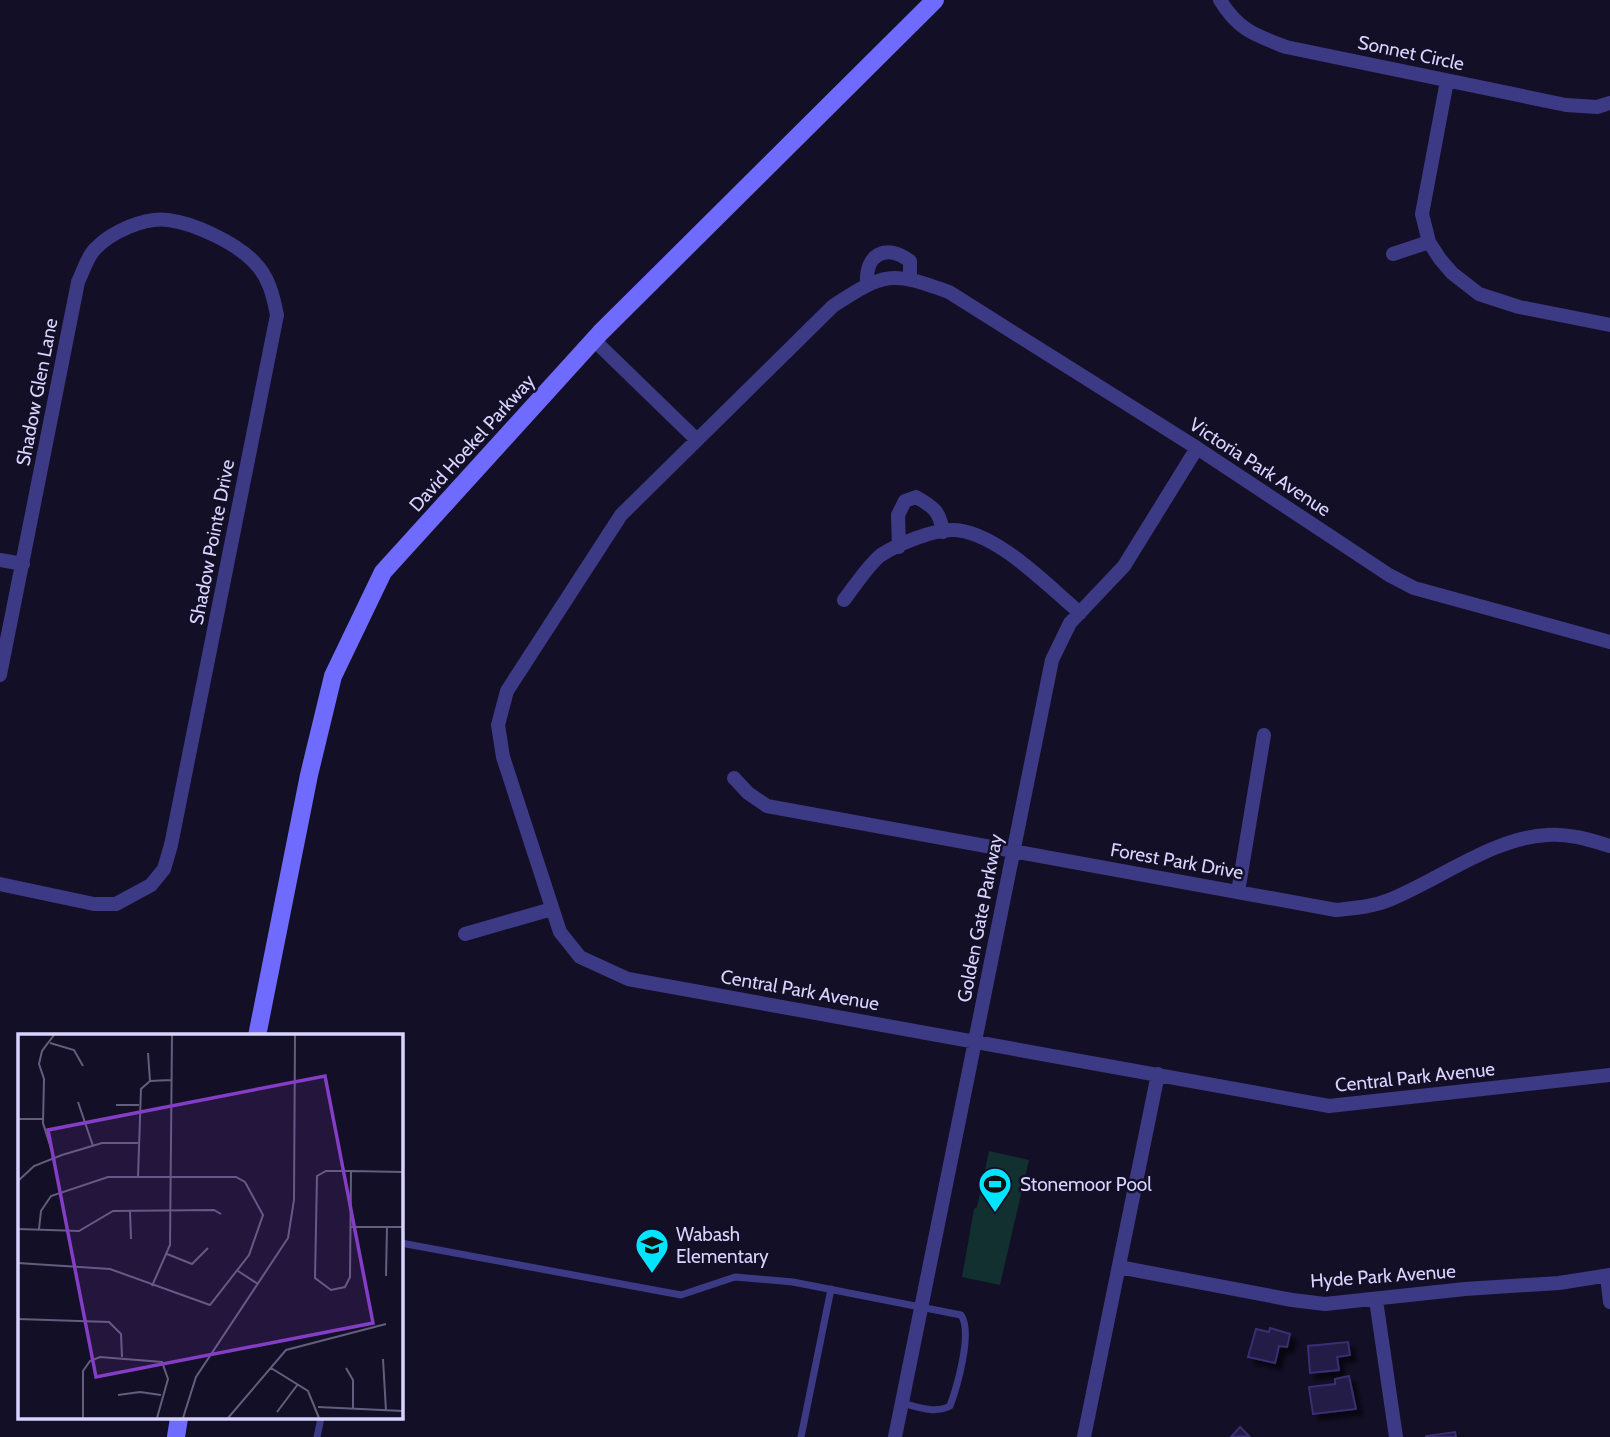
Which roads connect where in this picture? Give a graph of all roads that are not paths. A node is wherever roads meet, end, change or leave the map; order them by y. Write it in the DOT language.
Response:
graph roads {
  1 [pos="934,0"];
  2 [pos="1220,0"];
  3 [pos="1447,80"];
  4 [pos="1610,103"];
  5 [pos="1429,242"];
  6 [pos="1393,254"];
  7 [pos="910,279"];
  8 [pos="78,282"];
  9 [pos="867,284"];
  10 [pos="1610,326"];
  11 [pos="595,341"];
  12 [pos="697,440"];
  13 [pos="1197,449"];
  14 [pos="943,532"];
  15 [pos="898,547"];
  16 [pos="0,560"];
  17 [pos="23,564"];
  18 [pos="844,600"];
  19 [pos="1080,613"];
  20 [pos="1610,642"];
  21 [pos="0,675"];
  22 [pos="1264,735"];
  23 [pos="734,778"];
  24 [pos="1610,846"];
  25 [pos="1014,851"];
  26 [pos="0,884"];
  27 [pos="1238,892"];
  28 [pos="552,909"];
  29 [pos="465,934"];
  30 [pos="257,1034"];
  31 [pos="975,1041"];
  32 [pos="1158,1074"];
  33 [pos="1610,1074"];
  34 [pos="402,1243"];
  35 [pos="1119,1267"];
  36 [pos="1608,1275"];
  37 [pos="831,1289"];
  38 [pos="1376,1300"];
  39 [pos="1610,1302"];
  40 [pos="921,1307"];
  41 [pos="902,1403"];
  42 [pos="801,1437"];
  43 [pos="895,1437"];
  44 [pos="1084,1437"];
  45 [pos="1396,1437"];
  1 -- 11 [label="main road, David Hoekel Parkway"];
  2 -- 3 [label="street, Sonnet Circle"];
  3 -- 4 [label="street, Sonnet Circle"];
  3 -- 5 [label="street"];
  5 -- 6 [label="street"];
  5 -- 10 [label="street"];
  7 -- 9 [label="street, Victoria Park Avenue"];
  7 -- 9 [label="street"];
  7 -- 13 [label="street, Victoria Park Avenue"];
  8 -- 17 [label="street, Shadow Glen Lane"];
  8 -- 26 [label="street, Shadow Pointe Drive"];
  9 -- 12 [label="street, Victoria Park Avenue"];
  11 -- 12 [label="street"];
  11 -- 30 [label="main road, David Hoekel Parkway"];
  12 -- 28 [label="street, Central Park Avenue"];
  13 -- 19 [label="street, Golden Gate Parkway"];
  13 -- 20 [label="street, Victoria Park Avenue"];
  14 -- 15 [label="street"];
  14 -- 15 [label="street"];
  14 -- 19 [label="street"];
  15 -- 18 [label="street"];
  16 -- 17 [label="street"];
  17 -- 21 [label="street, Shadow Glen Lane"];
  19 -- 25 [label="street, Golden Gate Parkway"];
  22 -- 27 [label="street"];
  23 -- 25 [label="street, Forest Park Drive"];
  24 -- 27 [label="street, Forest Park Drive"];
  25 -- 27 [label="street, Forest Park Drive"];
  25 -- 31 [label="street, Golden Gate Parkway"];
  28 -- 29 [label="street"];
  28 -- 31 [label="street, Central Park Avenue"];
  31 -- 32 [label="street, Central Park Avenue"];
  31 -- 40 [label="street, Golden Gate Parkway"];
  32 -- 33 [label="street, Central Park Avenue"];
  32 -- 35 [label="street"];
  34 -- 37 [label="lane"];
  35 -- 38 [label="street, Hyde Park Avenue"];
  35 -- 44 [label="street"];
  36 -- 38 [label="street, Hyde Park Avenue"];
  36 -- 39 [label="street"];
  37 -- 40 [label="lane"];
  37 -- 42 [label="lane"];
  38 -- 45 [label="street"];
  40 -- 41 [label="street, Golden Gate Parkway"];
  40 -- 41 [label="lane"];
  41 -- 43 [label="street, Golden Gate Parkway"];
}
